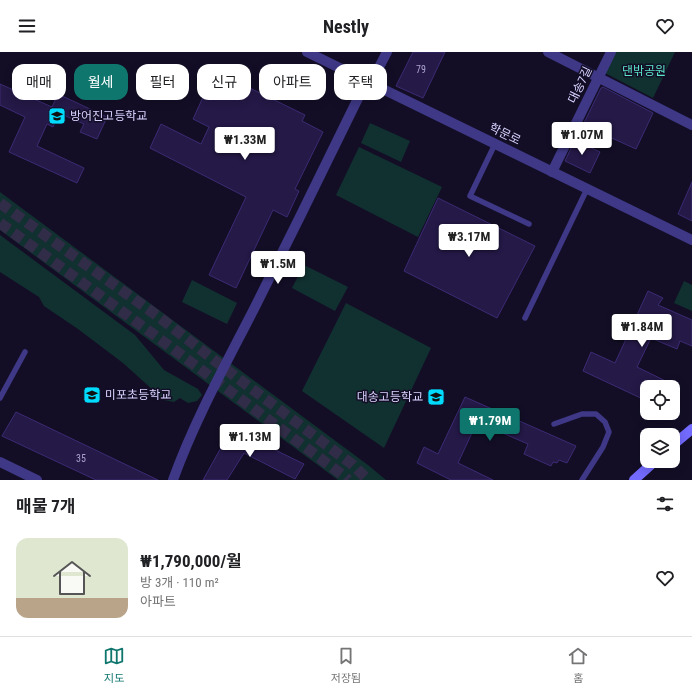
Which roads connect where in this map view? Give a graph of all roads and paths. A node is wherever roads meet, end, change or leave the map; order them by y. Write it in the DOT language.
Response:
graph roads {
  1 [pos="307,52"];
  2 [pos="387,52"];
  3 [pos="548,52"];
  4 [pos="611,52"];
  5 [pos="381,64"];
  6 [pos="334,66"];
  7 [pos="598,77"];
  8 [pos="387,92"];
  9 [pos="357,100"];
  10 [pos="692,125"];
  11 [pos="495,144"];
  12 [pos="552,172"];
  13 [pos="587,189"];
  14 [pos="529,224"];
  15 [pos="692,240"];
  16 [pos="525,318"];
  17 [pos="25,352"];
  18 [pos="0,398"];
  19 [pos="554,424"];
  20 [pos="692,430"];
  21 [pos="680,440"];
  22 [pos="0,462"];
  23 [pos="647,468"];
  24 [pos="37,480"];
  25 [pos="173,480"];
  26 [pos="582,480"];
  27 [pos="634,480"];
  1 -- 6 [label="street, 학문로"];
  2 -- 5 [label="street"];
  3 -- 7 [label="street"];
  4 -- 7 [label="street, 대송7길"];
  7 -- 10 [label="street"];
  7 -- 12 [label="street, 대송7길"];
  8 -- 11 [label="street, 학문로"];
  9 -- 25 [label="street"];
  11 -- 12 [label="street, 학문로"];
  11 -- 14 [label="lane"];
  12 -- 13 [label="street, 학문로"];
  13 -- 15 [label="street, 학문로"];
  13 -- 16 [label="lane"];
  17 -- 18 [label="lane"];
  19 -- 26 [label="lane"];
  20 -- 21 [label="main road"];
  22 -- 24 [label="street"];
  23 -- 27 [label="main road"];
}
